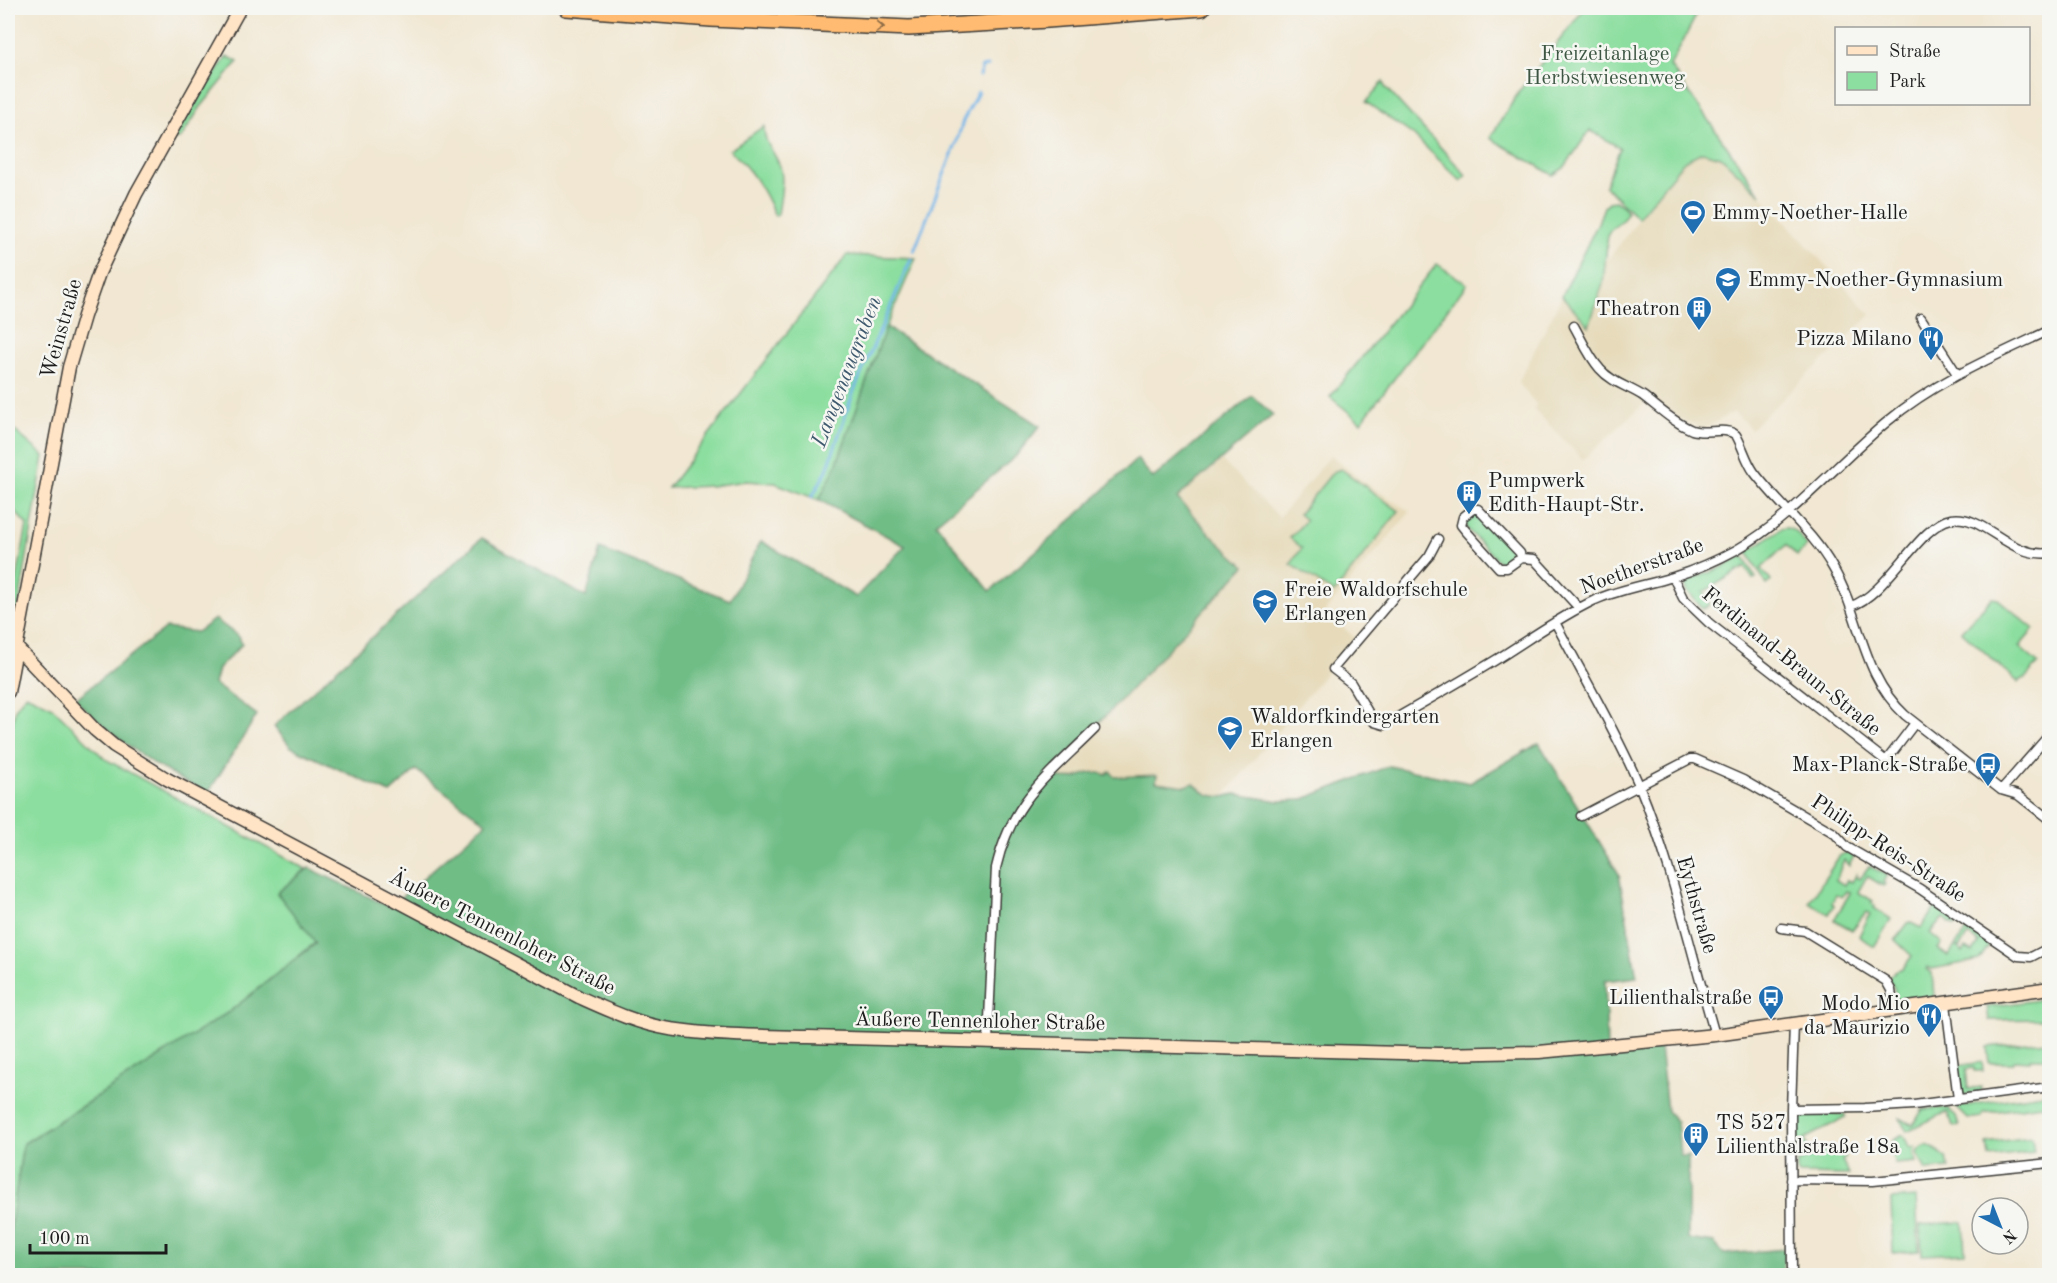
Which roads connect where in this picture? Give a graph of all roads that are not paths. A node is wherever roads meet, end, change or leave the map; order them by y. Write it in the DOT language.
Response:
graph roads {
  1 [pos="240,8"];
  2 [pos="566,8"];
  3 [pos="1202,8"];
  4 [pos="1921,318"];
  5 [pos="1574,326"];
  6 [pos="2049,330"];
  7 [pos="1957,374"];
  8 [pos="1788,512"];
  9 [pos="1438,539"];
  10 [pos="2049,553"];
  11 [pos="1521,558"];
  12 [pos="1673,577"];
  13 [pos="1851,606"];
  14 [pos="1579,608"];
  15 [pos="21,617"];
  16 [pos="1555,622"];
  17 [pos="8,623"];
  18 [pos="12,643"];
  19 [pos="8,692"];
  20 [pos="1915,723"];
  21 [pos="1095,729"];
  22 [pos="2049,734"];
  23 [pos="1639,785"];
  24 [pos="2001,790"];
  25 [pos="1581,816"];
  26 [pos="2049,820"];
  27 [pos="1781,928"];
  28 [pos="2049,947"];
  29 [pos="2049,988"];
  30 [pos="1946,1004"];
  31 [pos="1894,1010"];
  32 [pos="1794,1024"];
  33 [pos="1715,1035"];
  34 [pos="988,1041"];
  35 [pos="2049,1087"];
  36 [pos="1958,1099"];
  37 [pos="1791,1108"];
  38 [pos="2049,1163"];
  39 [pos="1791,1180"];
  40 [pos="1792,1275"];
  1 -- 15 [label="street, Weinstraße"];
  2 -- 3 [label="highway, one-way"];
  4 -- 7 [label="street"];
  5 -- 8 [label="street"];
  6 -- 7 [label="street, Noetherstraße"];
  7 -- 8 [label="street, Noetherstraße"];
  8 -- 12 [label="street, Noetherstraße"];
  8 -- 13 [label="street"];
  9 -- 16 [label="street, Noetherstraße"];
  10 -- 13 [label="street"];
  11 -- 11 [label="street"];
  11 -- 14 [label="street"];
  12 -- 14 [label="street, Noetherstraße"];
  12 -- 20 [label="street, Ferdinand-Braun-Straße"];
  13 -- 20 [label="street"];
  14 -- 16 [label="street, Noetherstraße"];
  15 -- 17 [label="street"];
  15 -- 18 [label="street, Weinstraße"];
  16 -- 23 [label="street, Eythstraße"];
  18 -- 19 [label="street, Weinstraße"];
  18 -- 34 [label="street, Äußere Tennenloher Straße"];
  20 -- 24 [label="street"];
  21 -- 34 [label="street"];
  22 -- 24 [label="street"];
  23 -- 25 [label="street"];
  23 -- 28 [label="street, Philipp-Reis-Straße"];
  23 -- 33 [label="street, Eythstraße"];
  24 -- 26 [label="street"];
  27 -- 31 [label="street"];
  29 -- 30 [label="street, Äußere Tennenloher Straße"];
  30 -- 31 [label="street, Äußere Tennenloher Straße"];
  30 -- 36 [label="street"];
  31 -- 32 [label="street, Äußere Tennenloher Straße"];
  32 -- 33 [label="street, Äußere Tennenloher Straße"];
  32 -- 37 [label="street"];
  33 -- 34 [label="street, Äußere Tennenloher Straße"];
  35 -- 36 [label="street"];
  36 -- 37 [label="street"];
  37 -- 39 [label="street"];
  38 -- 39 [label="street"];
  39 -- 40 [label="street"];
}
